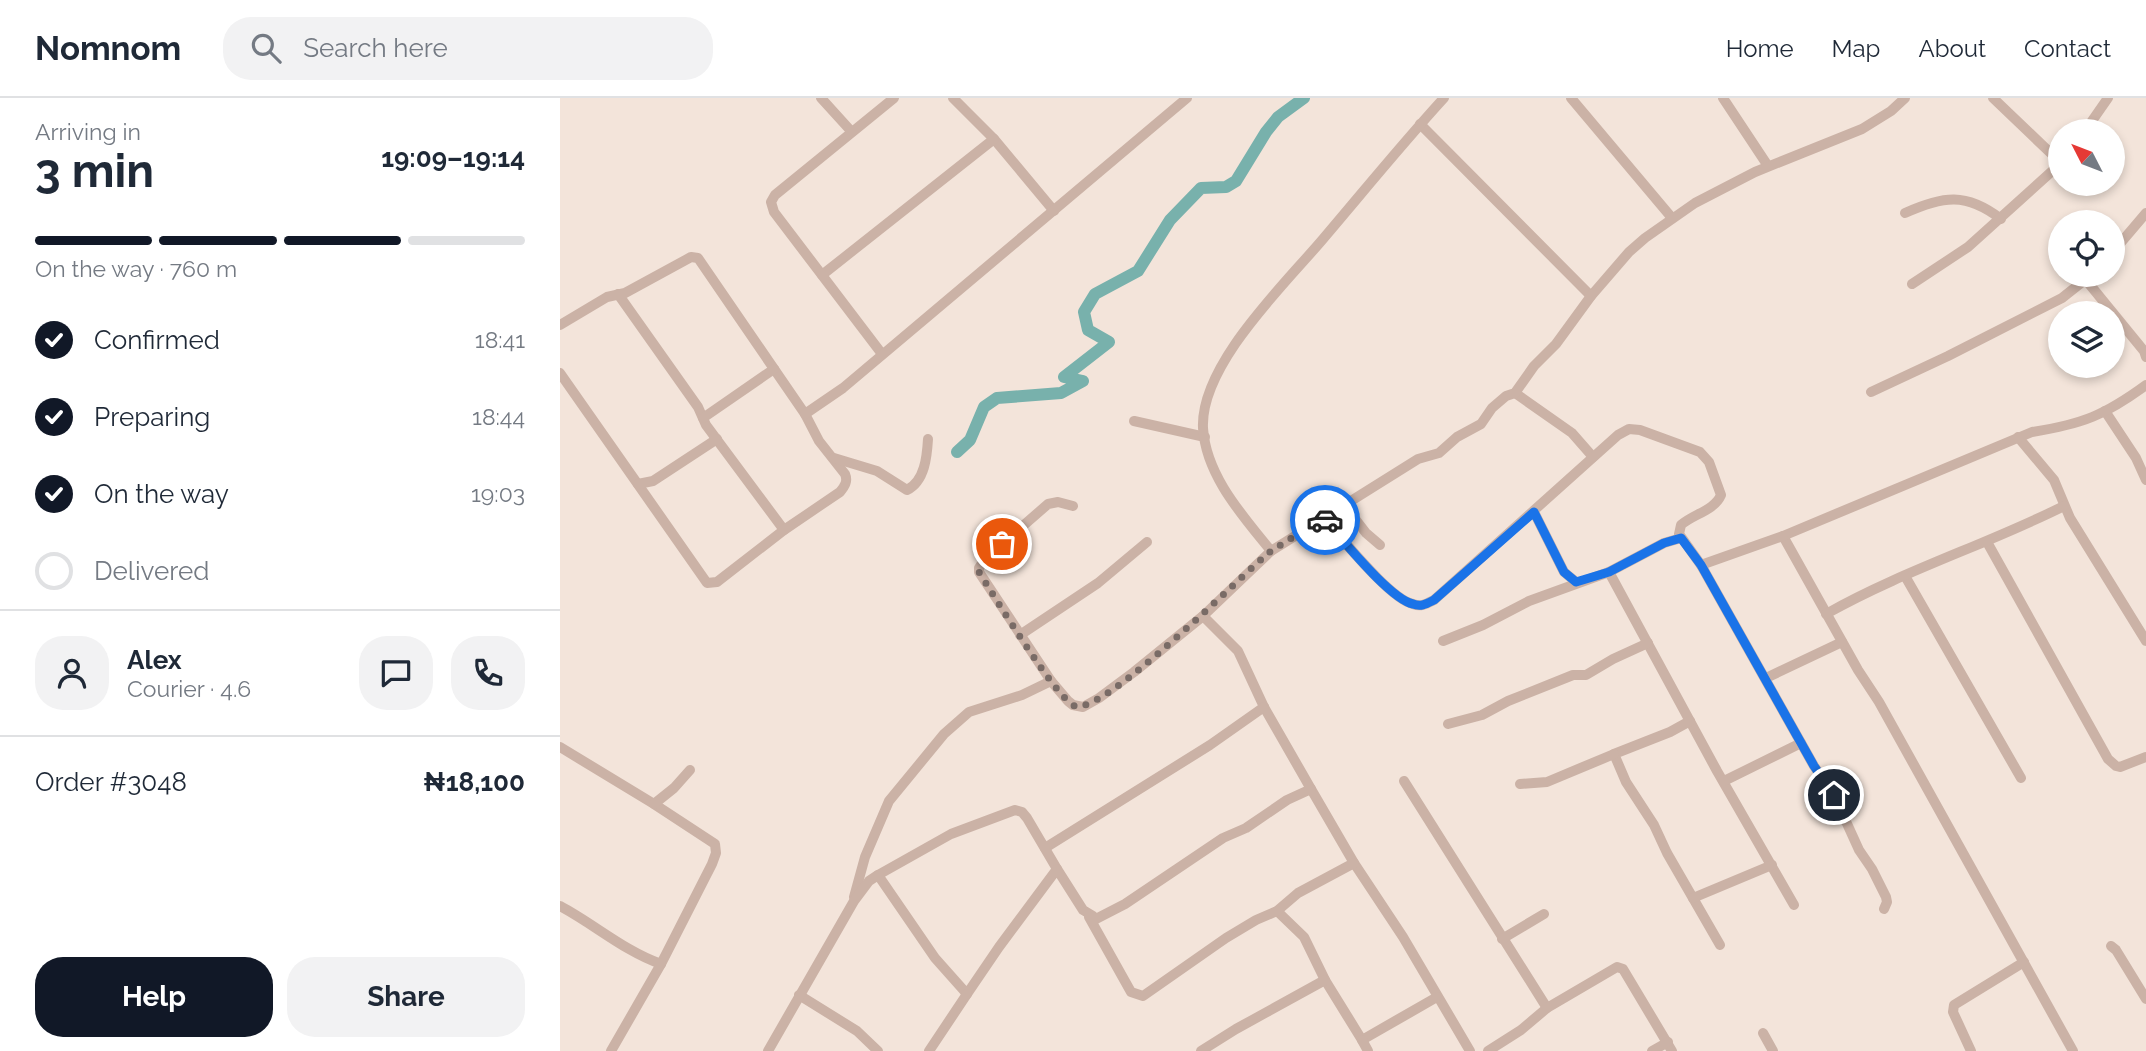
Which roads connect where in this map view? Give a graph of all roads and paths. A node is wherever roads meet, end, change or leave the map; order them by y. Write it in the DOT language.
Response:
graph roads {
  1 [pos="821,98"];
  2 [pos="894,98"];
  3 [pos="953,98"];
  4 [pos="1444,98"];
  5 [pos="1571,98"];
  6 [pos="1723,98"];
  7 [pos="1905,98"];
  8 [pos="2108,98"];
  9 [pos="1184,99"];
  10 [pos="1998,100"];
  11 [pos="2093,119"];
  12 [pos="1420,124"];
  13 [pos="851,131"];
  14 [pos="994,139"];
  15 [pos="2048,151"];
  16 [pos="1768,166"];
  17 [pos="2048,174"];
  18 [pos="1054,211"];
  19 [pos="1905,213"];
  20 [pos="2146,213"];
  21 [pos="1672,218"];
  22 [pos="2001,219"];
  23 [pos="2125,238"];
  24 [pos="822,275"];
  25 [pos="1912,284"];
  26 [pos="2076,287"];
  27 [pos="2095,287"];
  28 [pos="618,294"];
  29 [pos="1591,296"];
  30 [pos="560,325"];
  31 [pos="882,354"];
  32 [pos="2146,357"];
  33 [pos="774,369"];
  34 [pos="560,373"];
  35 [pos="2146,385"];
  36 [pos="1871,392"];
  37 [pos="1515,393"];
  38 [pos="2105,411"];
  39 [pos="805,414"];
  40 [pos="703,418"];
  41 [pos="1134,421"];
  42 [pos="1205,437"];
  43 [pos="2018,437"];
  44 [pos="717,439"];
  45 [pos="928,439"];
  46 [pos="1592,457"];
  47 [pos="834,458"];
  48 [pos="2146,480"];
  49 [pos="638,484"];
  50 [pos="1073,506"];
  51 [pos="1345,506"];
  52 [pos="2064,506"];
  53 [pos="1534,512"];
  54 [pos="1325,520"];
  55 [pos="784,530"];
  56 [pos="1783,536"];
  57 [pos="1681,538"];
  58 [pos="1147,542"];
  59 [pos="1987,542"];
  60 [pos="1380,545"];
  61 [pos="1271,551"];
  62 [pos="1701,565"];
  63 [pos="1609,572"];
  64 [pos="1905,576"];
  65 [pos="1576,582"];
  66 [pos="1826,614"];
  67 [pos="1203,616"];
  68 [pos="1020,635"];
  69 [pos="1443,641"];
  70 [pos="2146,641"];
  71 [pos="1842,642"];
  72 [pos="1648,643"];
  73 [pos="1766,678"];
  74 [pos="1051,681"];
  75 [pos="1264,707"];
  76 [pos="1690,721"];
  77 [pos="1448,724"];
  78 [pos="1801,743"];
  79 [pos="560,747"];
  80 [pos="1614,754"];
  81 [pos="2146,757"];
  82 [pos="690,770"];
  83 [pos="2021,778"];
  84 [pos="1404,781"];
  85 [pos="1724,781"];
  86 [pos="1520,784"];
  87 [pos="1311,789"];
  88 [pos="654,804"];
  89 [pos="1045,848"];
  90 [pos="1354,863"];
  91 [pos="1772,865"];
  92 [pos="1057,869"];
  93 [pos="878,875"];
  94 [pos="1693,898"];
  95 [pos="854,901"];
  96 [pos="1794,905"];
  97 [pos="560,906"];
  98 [pos="1884,909"];
  99 [pos="1277,911"];
  100 [pos="1087,914"];
  101 [pos="1544,914"];
  102 [pos="1502,939"];
  103 [pos="1720,945"];
  104 [pos="2111,946"];
  105 [pos="2024,962"];
  106 [pos="661,964"];
  107 [pos="1325,980"];
  108 [pos="967,994"];
  109 [pos="799,995"];
  110 [pos="1437,997"];
  111 [pos="2146,999"];
  112 [pos="1547,1009"];
  113 [pos="1763,1033"];
  114 [pos="1362,1040"];
  115 [pos="1670,1046"];
  116 [pos="611,1051"];
  117 [pos="768,1051"];
  118 [pos="878,1051"];
  119 [pos="929,1051"];
  120 [pos="1201,1051"];
  121 [pos="1368,1051"];
  122 [pos="1470,1051"];
  123 [pos="1488,1051"];
  124 [pos="1652,1051"];
  125 [pos="1773,1051"];
  126 [pos="1971,1051"];
  127 [pos="2073,1051"];
  1 -- 13 [label="street"];
  2 -- 13 [label="street"];
  3 -- 14 [label="street"];
  4 -- 12 [label="street"];
  5 -- 21 [label="street"];
  6 -- 16 [label="street"];
  7 -- 16 [label="street"];
  8 -- 11 [label="street"];
  9 -- 18 [label="street"];
  10 -- 15 [label="street"];
  12 -- 29 [label="street"];
  12 -- 42 [label="street"];
  13 -- 24 [label="street"];
  14 -- 18 [label="street"];
  14 -- 24 [label="street"];
  16 -- 21 [label="street"];
  17 -- 22 [label="street"];
  18 -- 31 [label="street"];
  19 -- 22 [label="street"];
  20 -- 23 [label="street"];
  21 -- 29 [label="street"];
  22 -- 25 [label="street"];
  24 -- 31 [label="street"];
  26 -- 36 [label="street"];
  27 -- 32 [label="street"];
  28 -- 30 [label="street"];
  28 -- 33 [label="street"];
  28 -- 40 [label="street"];
  29 -- 37 [label="street"];
  31 -- 39 [label="street"];
  33 -- 39 [label="street"];
  33 -- 40 [label="street"];
  34 -- 49 [label="street"];
  35 -- 38 [label="street"];
  37 -- 46 [label="street"];
  37 -- 51 [label="street"];
  38 -- 43 [label="street"];
  38 -- 48 [label="street"];
  39 -- 47 [label="street"];
  40 -- 44 [label="street"];
  41 -- 42 [label="street"];
  42 -- 61 [label="street"];
  43 -- 52 [label="street"];
  43 -- 56 [label="street"];
  44 -- 49 [label="street"];
  44 -- 55 [label="street"];
  45 -- 47 [label="street"];
  46 -- 53 [label="street"];
  46 -- 57 [label="street"];
  47 -- 55 [label="street"];
  49 -- 55 [label="street"];
  50 -- 68 [label="street"];
  51 -- 54 [label="street"];
  51 -- 60 [label="street"];
  52 -- 59 [label="street"];
  52 -- 70 [label="street"];
  53 -- 54 [label="street"];
  53 -- 65 [label="street"];
  54 -- 61 [label="street"];
  56 -- 62 [label="street"];
  56 -- 66 [label="street"];
  57 -- 62 [label="street"];
  57 -- 63 [label="street"];
  58 -- 68 [label="street"];
  59 -- 64 [label="street"];
  59 -- 81 [label="street"];
  61 -- 67 [label="street"];
  62 -- 73 [label="street"];
  63 -- 65 [label="street"];
  63 -- 72 [label="street"];
  64 -- 66 [label="street"];
  64 -- 83 [label="street"];
  65 -- 69 [label="street"];
  66 -- 71 [label="street"];
  67 -- 74 [label="street"];
  67 -- 75 [label="street"];
  68 -- 74 [label="street"];
  71 -- 73 [label="street"];
  71 -- 105 [label="street"];
  72 -- 76 [label="street"];
  72 -- 77 [label="street"];
  73 -- 78 [label="street"];
  74 -- 95 [label="street"];
  75 -- 87 [label="street"];
  75 -- 89 [label="street"];
  76 -- 80 [label="street"];
  76 -- 85 [label="street"];
  78 -- 85 [label="street"];
  78 -- 98 [label="street"];
  79 -- 88 [label="street"];
  80 -- 86 [label="street"];
  80 -- 94 [label="street"];
  82 -- 88 [label="street"];
  84 -- 102 [label="street"];
  85 -- 91 [label="street"];
  87 -- 90 [label="street"];
  87 -- 100 [label="street"];
  88 -- 106 [label="street"];
  89 -- 92 [label="street"];
  89 -- 93 [label="street"];
  90 -- 99 [label="street"];
  90 -- 110 [label="street"];
  91 -- 94 [label="street"];
  91 -- 96 [label="street"];
  92 -- 100 [label="street"];
  92 -- 108 [label="street"];
  93 -- 95 [label="street"];
  93 -- 108 [label="street"];
  94 -- 103 [label="street"];
  95 -- 109 [label="street"];
  97 -- 106 [label="street"];
  99 -- 100 [label="street"];
  99 -- 107 [label="street"];
  101 -- 102 [label="street"];
  102 -- 112 [label="street"];
  104 -- 111 [label="street"];
  105 -- 126 [label="street"];
  105 -- 127 [label="street"];
  106 -- 116 [label="street"];
  107 -- 114 [label="street"];
  107 -- 120 [label="street"];
  108 -- 119 [label="street"];
  109 -- 117 [label="street"];
  109 -- 118 [label="street"];
  110 -- 114 [label="street"];
  110 -- 122 [label="street"];
  112 -- 115 [label="street"];
  112 -- 123 [label="street"];
  113 -- 125 [label="street"];
  114 -- 121 [label="street"];
  115 -- 124 [label="street"];
}
